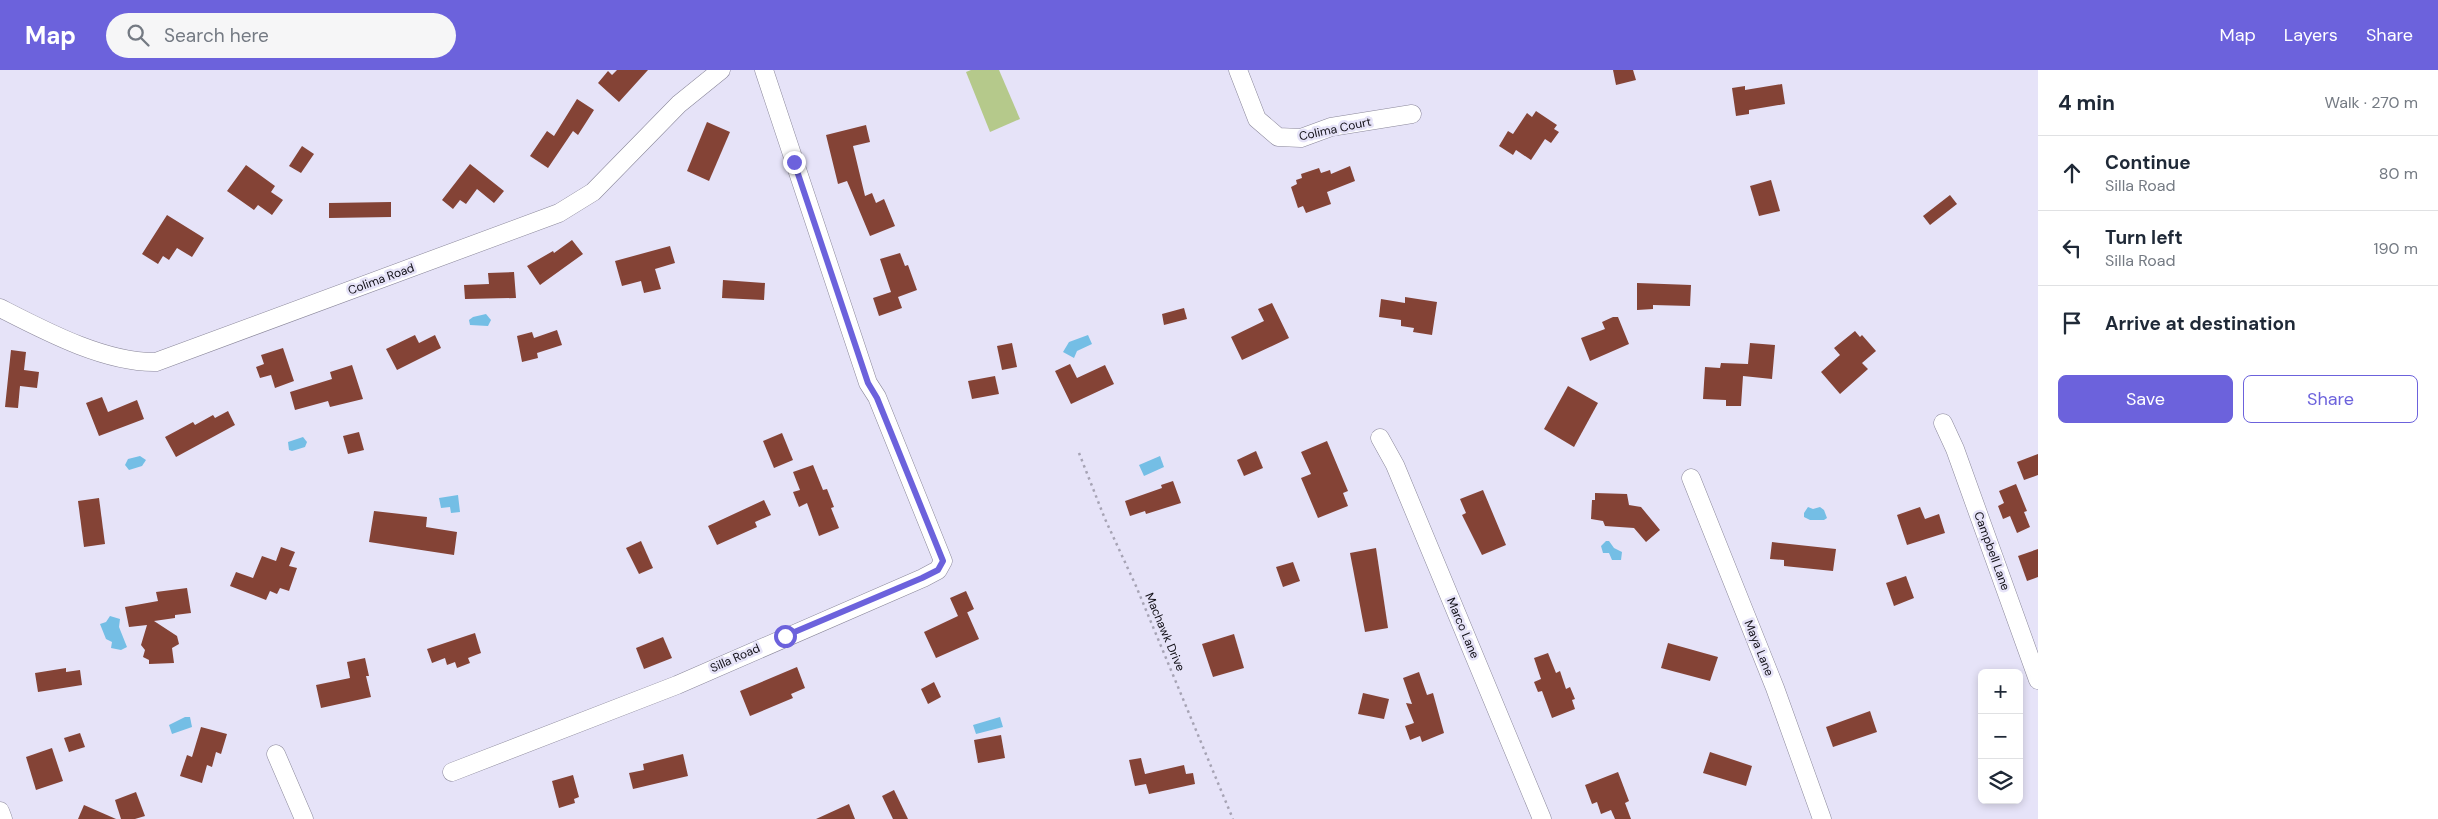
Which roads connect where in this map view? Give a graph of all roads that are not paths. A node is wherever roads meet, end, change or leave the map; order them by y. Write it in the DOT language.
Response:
graph roads {
  1 [pos="721,70"];
  2 [pos="764,70"];
  3 [pos="1238,70"];
  4 [pos="1412,114"];
  5 [pos="0,308"];
  6 [pos="1943,423"];
  7 [pos="1380,438"];
  8 [pos="1691,478"];
  9 [pos="2038,680"];
  10 [pos="276,754"];
  11 [pos="452,772"];
  12 [pos="0,811"];
  13 [pos="3,819"];
  14 [pos="304,819"];
  15 [pos="1542,819"];
  16 [pos="1822,819"];
  1 -- 5 [label="street, Colima Road"];
  2 -- 11 [label="street, Silla Road"];
  3 -- 4 [label="street, Colima Court"];
  6 -- 9 [label="street, Campbell Lane"];
  7 -- 15 [label="street, Marco Lane"];
  8 -- 16 [label="street, Maya Lane"];
  10 -- 14 [label="street"];
  12 -- 13 [label="street"];
}
